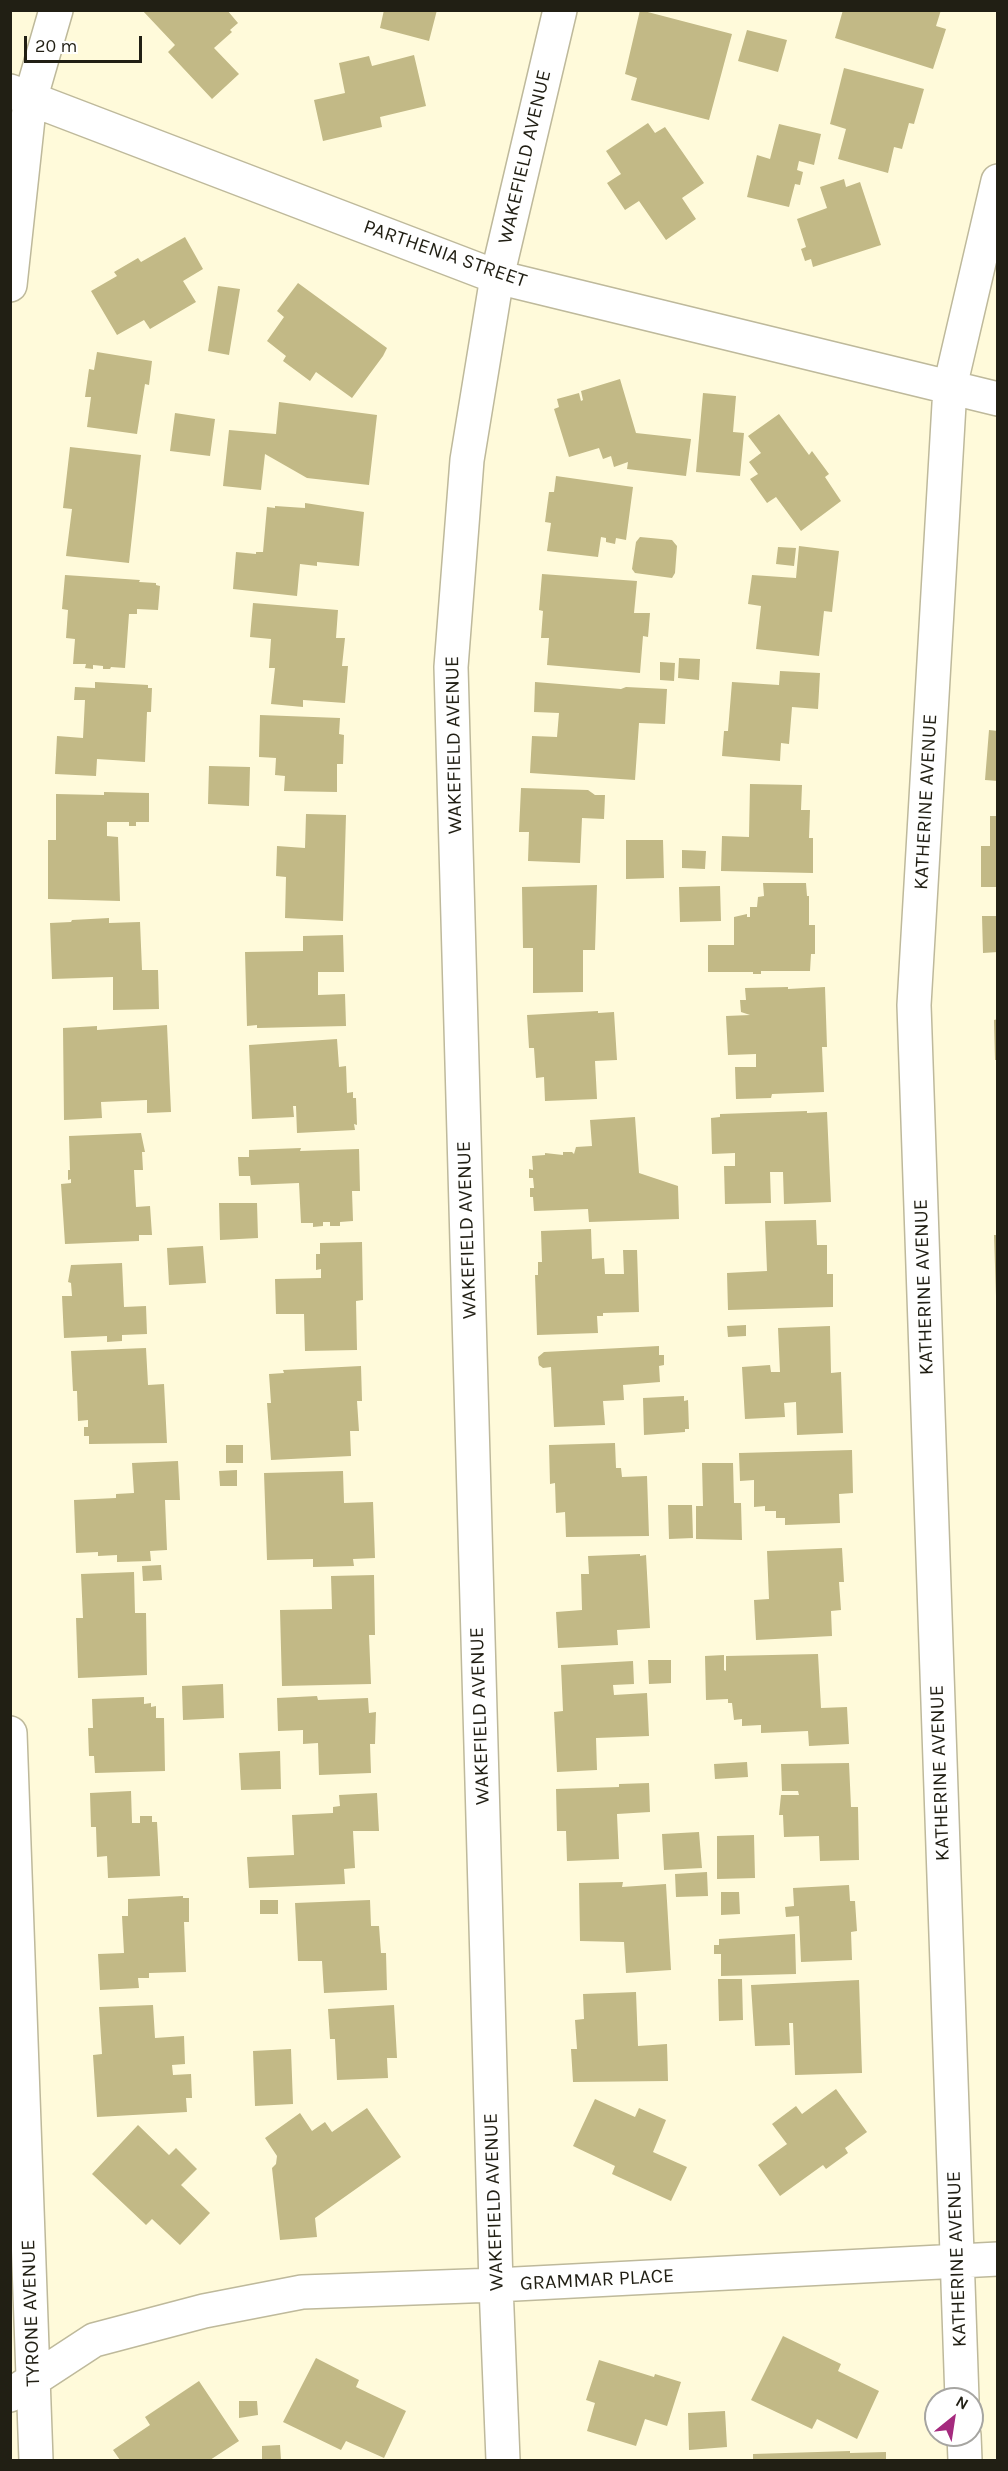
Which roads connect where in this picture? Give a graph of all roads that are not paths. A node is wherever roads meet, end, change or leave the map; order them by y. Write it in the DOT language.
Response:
graph roads {
  1 [pos="56,10"];
  2 [pos="560,10"];
  3 [pos="20,95"];
  4 [pos="998,181"];
  5 [pos="497,277"];
  6 [pos="10,285"];
  7 [pos="950,387"];
  8 [pos="998,399"];
  9 [pos="10,1733"];
  10 [pos="998,2259"];
  11 [pos="956,2260"];
  12 [pos="496,2285"];
  13 [pos="961,2387"];
  14 [pos="22,2388"];
  15 [pos="36,2460"];
  16 [pos="503,2460"];
  1 -- 3 [label="street"];
  2 -- 5 [label="street, WAKEFIELD AVENUE"];
  3 -- 5 [label="street, PARTHENIA STREET"];
  3 -- 6 [label="street"];
  4 -- 7 [label="street, KATHERINE AVENUE"];
  5 -- 7 [label="street, PARTHENIA STREET"];
  5 -- 12 [label="street, WAKEFIELD AVENUE"];
  7 -- 8 [label="street, PARTHENIA STREET"];
  7 -- 11 [label="street, KATHERINE AVENUE"];
  9 -- 14 [label="street, TYRONE AVENUE"];
  10 -- 11 [label="street, GRAMMAR PLACE"];
  11 -- 12 [label="street, GRAMMAR PLACE"];
  11 -- 13 [label="street, KATHERINE AVENUE"];
  12 -- 14 [label="street, GRAMMAR PLACE"];
  12 -- 16 [label="street, WAKEFIELD AVENUE"];
  14 -- 15 [label="street, TYRONE AVENUE"];
}
